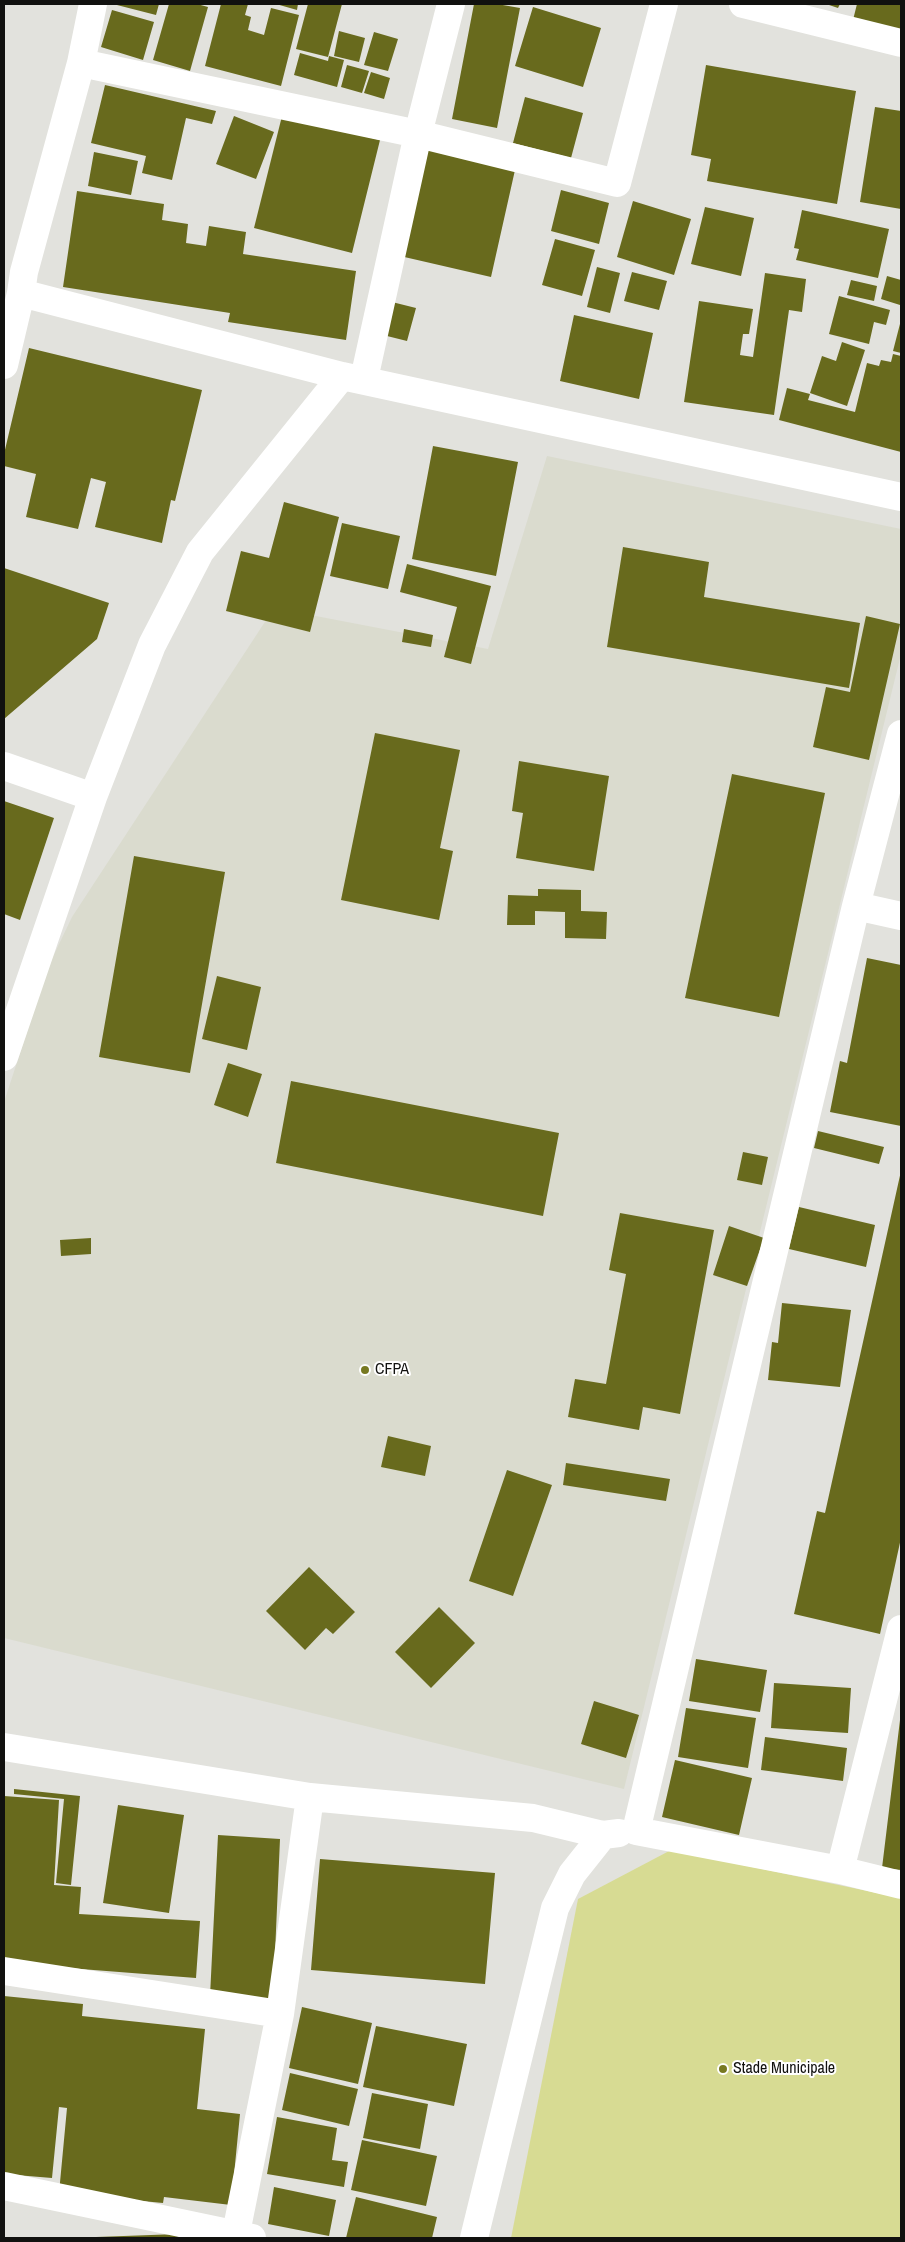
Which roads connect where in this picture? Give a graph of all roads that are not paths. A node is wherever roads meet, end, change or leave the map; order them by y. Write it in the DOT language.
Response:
graph roads {
  1 [pos="93,4"];
  2 [pos="451,4"];
  3 [pos="664,4"];
  4 [pos="743,4"];
  5 [pos="901,43"];
  6 [pos="81,62"];
  7 [pos="418,134"];
  8 [pos="16,278"];
  9 [pos="4,365"];
  10 [pos="353,378"];
  11 [pos="901,497"];
  12 [pos="901,734"];
  13 [pos="4,766"];
  14 [pos="93,797"];
  15 [pos="856,906"];
  16 [pos="901,916"];
  17 [pos="4,1057"];
  18 [pos="901,1629"];
  19 [pos="4,1747"];
  20 [pos="310,1797"];
  21 [pos="636,1830"];
  22 [pos="603,1835"];
  23 [pos="840,1870"];
  24 [pos="901,1885"];
  25 [pos="4,1971"];
  26 [pos="280,2014"];
  27 [pos="4,2186"];
  28 [pos="241,2237"];
  29 [pos="474,2238"];
  1 -- 6 [label="street"];
  2 -- 7 [label="street"];
  3 -- 7 [label="street"];
  4 -- 5 [label="street"];
  6 -- 7 [label="street"];
  6 -- 8 [label="street"];
  7 -- 10 [label="street"];
  8 -- 9 [label="street"];
  8 -- 10 [label="street"];
  10 -- 11 [label="street"];
  10 -- 14 [label="street"];
  12 -- 15 [label="street"];
  13 -- 14 [label="street"];
  14 -- 17 [label="street"];
  15 -- 16 [label="street"];
  15 -- 21 [label="street"];
  18 -- 23 [label="street"];
  19 -- 20 [label="street"];
  20 -- 22 [label="street"];
  20 -- 26 [label="street"];
  21 -- 22 [label="street"];
  21 -- 23 [label="street"];
  22 -- 29 [label="street"];
  23 -- 24 [label="street"];
  25 -- 26 [label="street"];
  26 -- 28 [label="street"];
  27 -- 28 [label="street"];
}
